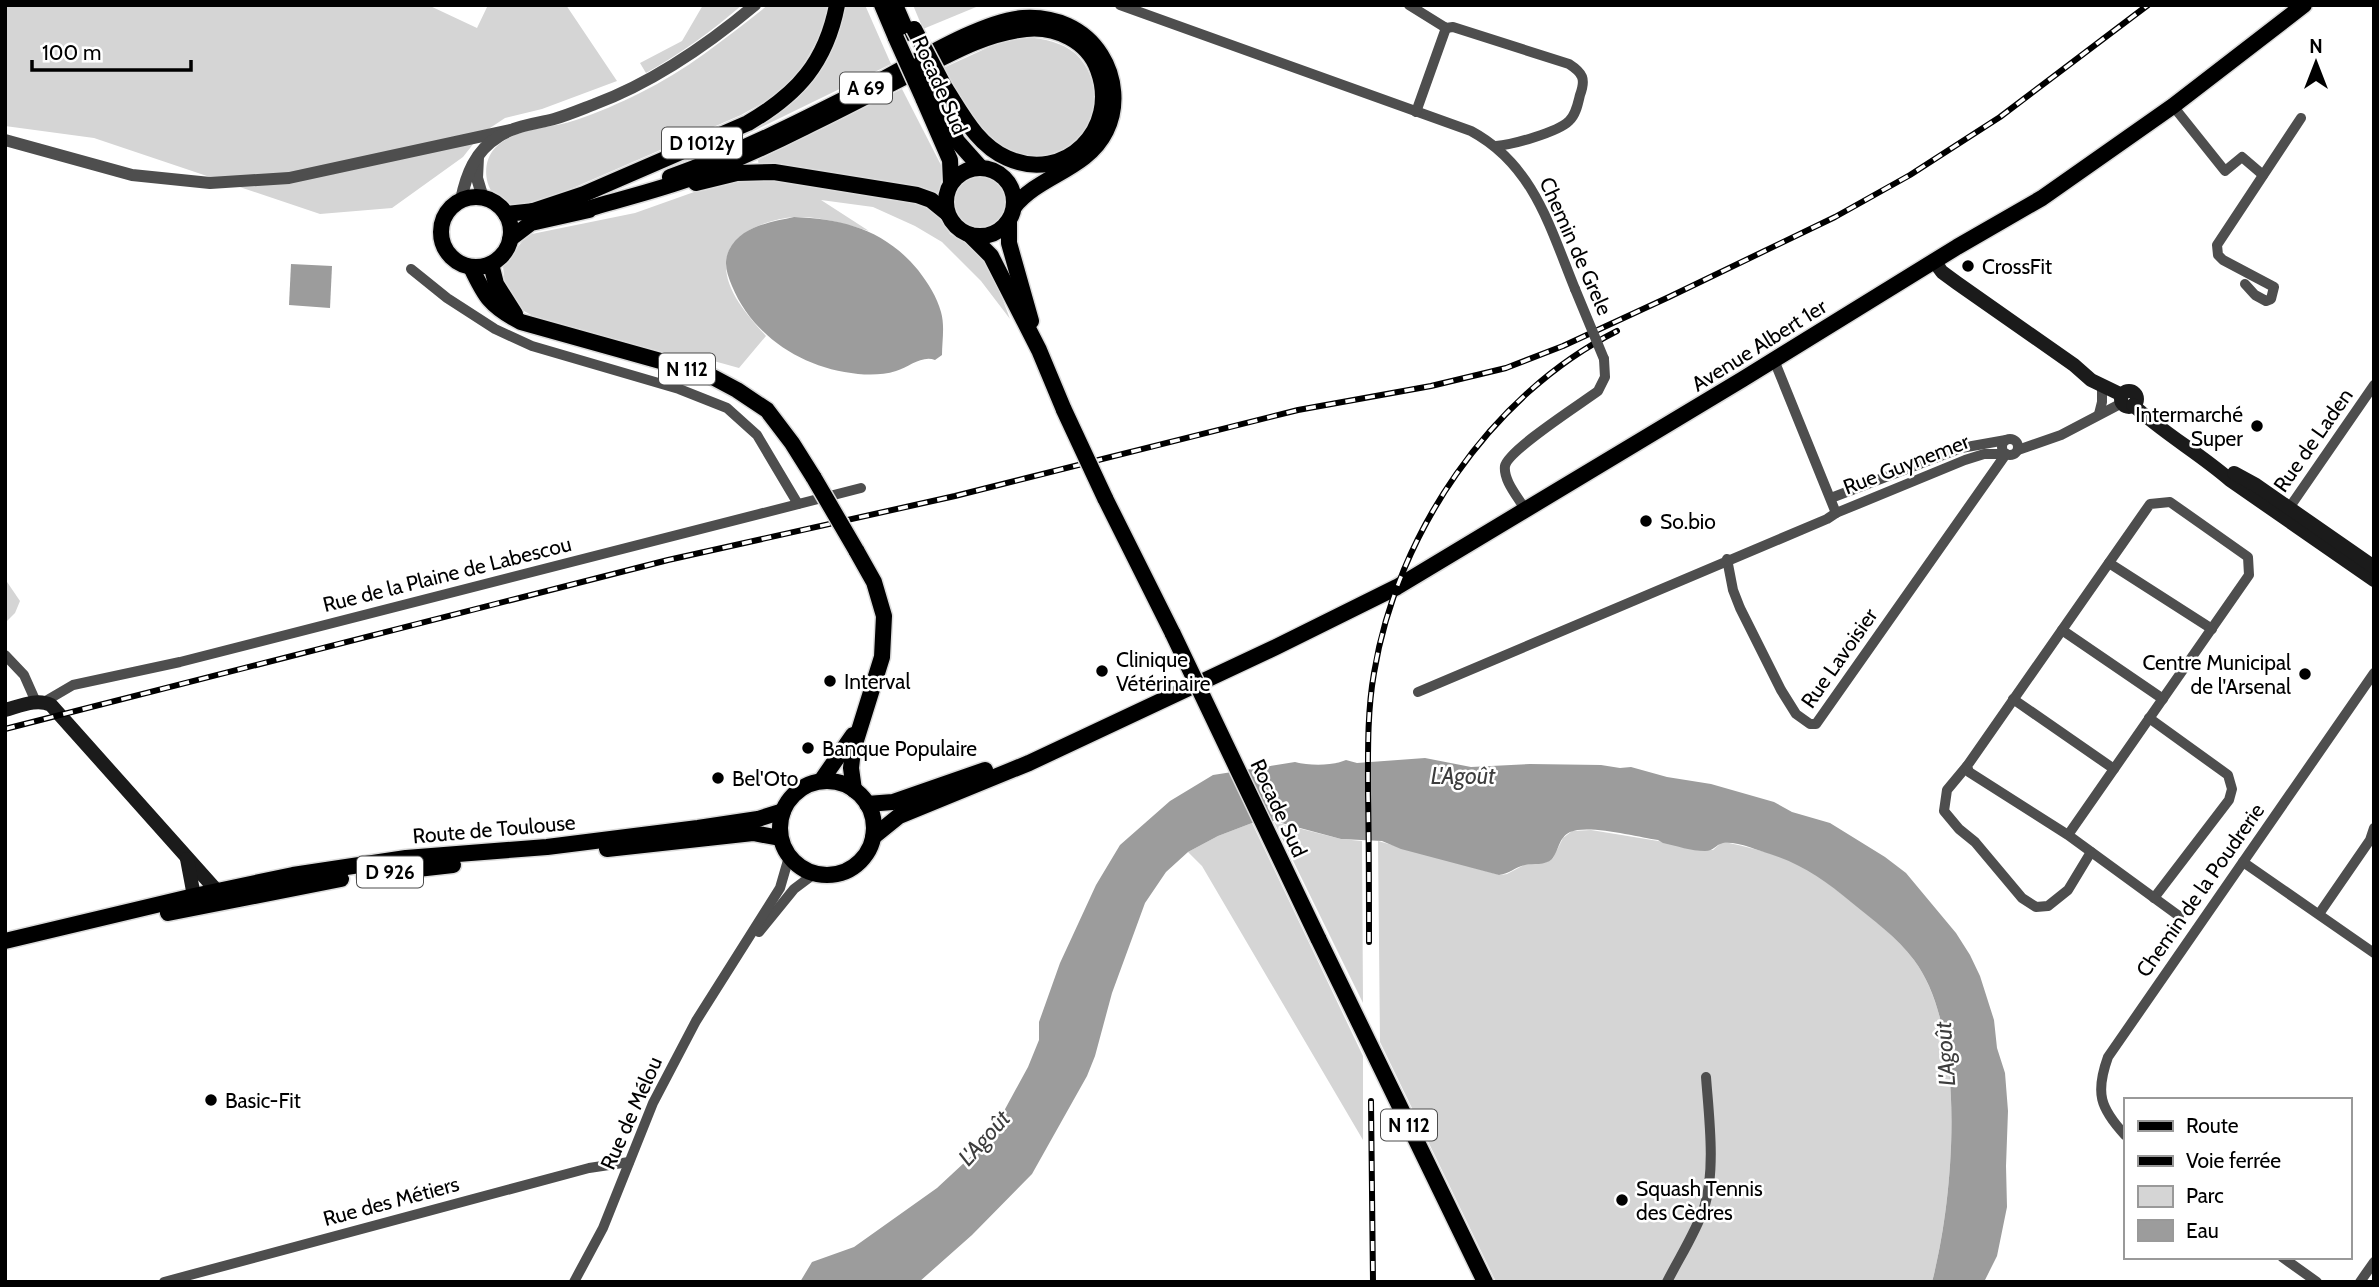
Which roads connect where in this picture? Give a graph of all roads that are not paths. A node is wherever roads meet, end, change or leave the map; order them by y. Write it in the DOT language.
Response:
graph roads {
  1 [pos="755,5"];
  2 [pos="837,5"];
  3 [pos="882,5"];
  4 [pos="895,5"];
  5 [pos="901,5"];
  6 [pos="1120,5"];
  7 [pos="1409,5"];
  8 [pos="2304,5"];
  9 [pos="1446,28"];
  10 [pos="906,33"];
  11 [pos="934,93"];
  12 [pos="2173,106"];
  13 [pos="1416,112"];
  14 [pos="2301,118"];
  15 [pos="510,130"];
  16 [pos="5,140"];
  17 [pos="1496,146"];
  18 [pos="478,157"];
  19 [pos="981,167"];
  20 [pos="2263,175"];
  21 [pos="951,183"];
  22 [pos="484,198"];
  23 [pos="461,200"];
  24 [pos="530,212"];
  25 [pos="577,212"];
  26 [pos="947,213"];
  27 [pos="506,214"];
  28 [pos="1011,214"];
  29 [pos="970,235"];
  30 [pos="510,239"];
  31 [pos="1934,261"];
  32 [pos="491,264"];
  33 [pos="471,267"];
  34 [pos="411,269"];
  35 [pos="2245,284"];
  36 [pos="521,322"];
  37 [pos="1039,350"];
  38 [pos="1774,360"];
  39 [pos="2374,385"];
  40 [pos="2102,387"];
  41 [pos="2126,401"];
  42 [pos="2099,414"];
  43 [pos="2006,440"];
  44 [pos="2018,450"];
  45 [pos="2006,454"];
  46 [pos="861,488"];
  47 [pos="1831,498"];
  48 [pos="798,504"];
  49 [pos="1526,511"];
  50 [pos="2286,512"];
  51 [pos="1836,513"];
  52 [pos="1727,559"];
  53 [pos="2109,563"];
  54 [pos="2374,567"];
  55 [pos="2374,580"];
  56 [pos="2212,629"];
  57 [pos="2062,630"];
  58 [pos="5,655"];
  59 [pos="2374,673"];
  60 [pos="1418,692"];
  61 [pos="2013,699"];
  62 [pos="2162,699"];
  63 [pos="40,702"];
  64 [pos="5,710"];
  65 [pos="2150,718"];
  66 [pos="858,728"];
  67 [pos="1076,739"];
  68 [pos="1966,766"];
  69 [pos="2114,769"];
  70 [pos="821,781"];
  71 [pos="854,790"];
  72 [pos="867,804"];
  73 [pos="782,811"];
  74 [pos="2374,828"];
  75 [pos="2068,835"];
  76 [pos="873,837"];
  77 [pos="780,838"];
  78 [pos="2091,852"];
  79 [pos="186,855"];
  80 [pos="789,857"];
  81 [pos="2243,862"];
  82 [pos="814,874"];
  83 [pos="217,891"];
  84 [pos="194,896"];
  85 [pos="2154,898"];
  86 [pos="2319,914"];
  87 [pos="2179,916"];
  88 [pos="5,941"];
  89 [pos="5,951"];
  90 [pos="2374,953"];
  91 [pos="732,965"];
  92 [pos="1706,1077"];
  93 [pos="2124,1134"];
  94 [pos="629,1161"];
  95 [pos="2285,1259"];
  96 [pos="2374,1262"];
  97 [pos="164,1282"];
  98 [pos="574,1282"];
  99 [pos="1485,1282"];
  100 [pos="1667,1282"];
  101 [pos="2317,1282"];
  102 [pos="2360,1282"];
  1 -- 15 [label="street"];
  2 -- 24 [label="main road, D 1012y"];
  3 -- 10 [label="main road, Rocade Sud"];
  4 -- 10 [label="main road, Rocade Sud"];
  5 -- 10 [label="main road"];
  6 -- 13 [label="street, Chemin de Grele"];
  7 -- 9 [label="street"];
  8 -- 12 [label="main road, Avenue Albert 1er"];
  9 -- 13 [label="street"];
  9 -- 17 [label="street"];
  10 -- 11 [label="main road, Rocade Sud, bridge"];
  11 -- 19 [label="main road, Rocade Sud"];
  11 -- 21 [label="main road, Rocade Sud"];
  11 -- 25 [label="main road, A 69"];
  12 -- 20 [label="street"];
  12 -- 31 [label="main road, Avenue Albert 1er"];
  13 -- 17 [label="street, Chemin de Grele"];
  14 -- 20 [label="street"];
  15 -- 16 [label="street"];
  15 -- 18 [label="street"];
  17 -- 49 [label="street, Chemin de Grele, bridge"];
  18 -- 22 [label="street"];
  18 -- 23 [label="street"];
  19 -- 21 [label="main road"];
  19 -- 28 [label="main road"];
  20 -- 35 [label="street"];
  21 -- 26 [label="main road"];
  22 -- 23 [label="main road"];
  22 -- 27 [label="main road"];
  23 -- 33 [label="main road"];
  24 -- 27 [label="main road"];
  24 -- 28 [label="main road, A 69"];
  25 -- 26 [label="main road"];
  25 -- 30 [label="main road"];
  26 -- 29 [label="main road"];
  27 -- 30 [label="main road"];
  28 -- 29 [label="main road"];
  28 -- 37 [label="main road, Rocade Sud"];
  29 -- 37 [label="main road, Rocade Sud"];
  30 -- 32 [label="main road"];
  31 -- 38 [label="main road, Avenue Albert 1er"];
  31 -- 40 [label="main road"];
  32 -- 33 [label="main road"];
  32 -- 36 [label="main road"];
  33 -- 36 [label="main road, N 112"];
  34 -- 48 [label="street"];
  36 -- 66 [label="main road, N 112, bridge"];
  37 -- 99 [label="main road, Rocade Sud / N 112, bridge"];
  38 -- 47 [label="street, Rue Guynemer"];
  38 -- 49 [label="main road, Avenue Albert 1er"];
  39 -- 50 [label="street, Rue de Laden"];
  40 -- 41 [label="main road"];
  40 -- 42 [label="street"];
  41 -- 42 [label="street"];
  41 -- 50 [label="main road"];
  42 -- 44 [label="street"];
  43 -- 44 [label="street"];
  43 -- 45 [label="street"];
  43 -- 47 [label="street, Rue Guynemer"];
  44 -- 45 [label="street"];
  45 -- 51 [label="street, Rue Guynemer"];
  45 -- 52 [label="street, Rue Lavoisier"];
  46 -- 48 [label="street, Rue de la Plaine de Labescou"];
  47 -- 51 [label="street, Rue Guynemer"];
  48 -- 63 [label="street, Rue de la Plaine de Labescou"];
  49 -- 67 [label="main road, Avenue Albert 1er"];
  50 -- 54 [label="main road"];
  50 -- 55 [label="main road"];
  51 -- 52 [label="street"];
  52 -- 60 [label="street"];
  53 -- 56 [label="street"];
  53 -- 56 [label="street"];
  53 -- 57 [label="street"];
  56 -- 62 [label="street"];
  57 -- 61 [label="street"];
  57 -- 62 [label="street"];
  58 -- 63 [label="street"];
  59 -- 81 [label="street, Chemin de la Poudrerie"];
  61 -- 68 [label="street"];
  61 -- 69 [label="street"];
  62 -- 65 [label="street"];
  63 -- 64 [label="main road"];
  63 -- 79 [label="main road"];
  65 -- 69 [label="street"];
  65 -- 85 [label="street"];
  66 -- 70 [label="main road, N 112"];
  66 -- 71 [label="main road, N 112"];
  67 -- 72 [label="main road"];
  67 -- 76 [label="main road"];
  68 -- 75 [label="street"];
  68 -- 78 [label="street"];
  69 -- 75 [label="street"];
  70 -- 71 [label="main road"];
  70 -- 73 [label="main road, D 926"];
  71 -- 72 [label="main road"];
  72 -- 76 [label="main road"];
  73 -- 77 [label="main road"];
  73 -- 83 [label="main road, Route de Toulouse / D 926"];
  74 -- 86 [label="street"];
  75 -- 78 [label="street"];
  76 -- 82 [label="main road"];
  77 -- 80 [label="main road"];
  77 -- 89 [label="main road, D 926"];
  78 -- 85 [label="street"];
  79 -- 83 [label="main road"];
  79 -- 84 [label="main road"];
  80 -- 82 [label="main road"];
  80 -- 91 [label="street, Rue de Mélou"];
  81 -- 86 [label="street"];
  81 -- 93 [label="street, Chemin de la Poudrerie"];
  82 -- 91 [label="street, Rue de Mélou"];
  83 -- 84 [label="main road, Route de Toulouse / D 926"];
  84 -- 88 [label="main road, Route de Toulouse / D 926"];
  85 -- 87 [label="street"];
  86 -- 90 [label="street"];
  91 -- 94 [label="street, Rue de Mélou"];
  92 -- 100 [label="street"];
  94 -- 97 [label="street, Rue des Métiers"];
  94 -- 98 [label="street, Rue de Mélou"];
  95 -- 101 [label="street"];
  96 -- 102 [label="street"];
}
